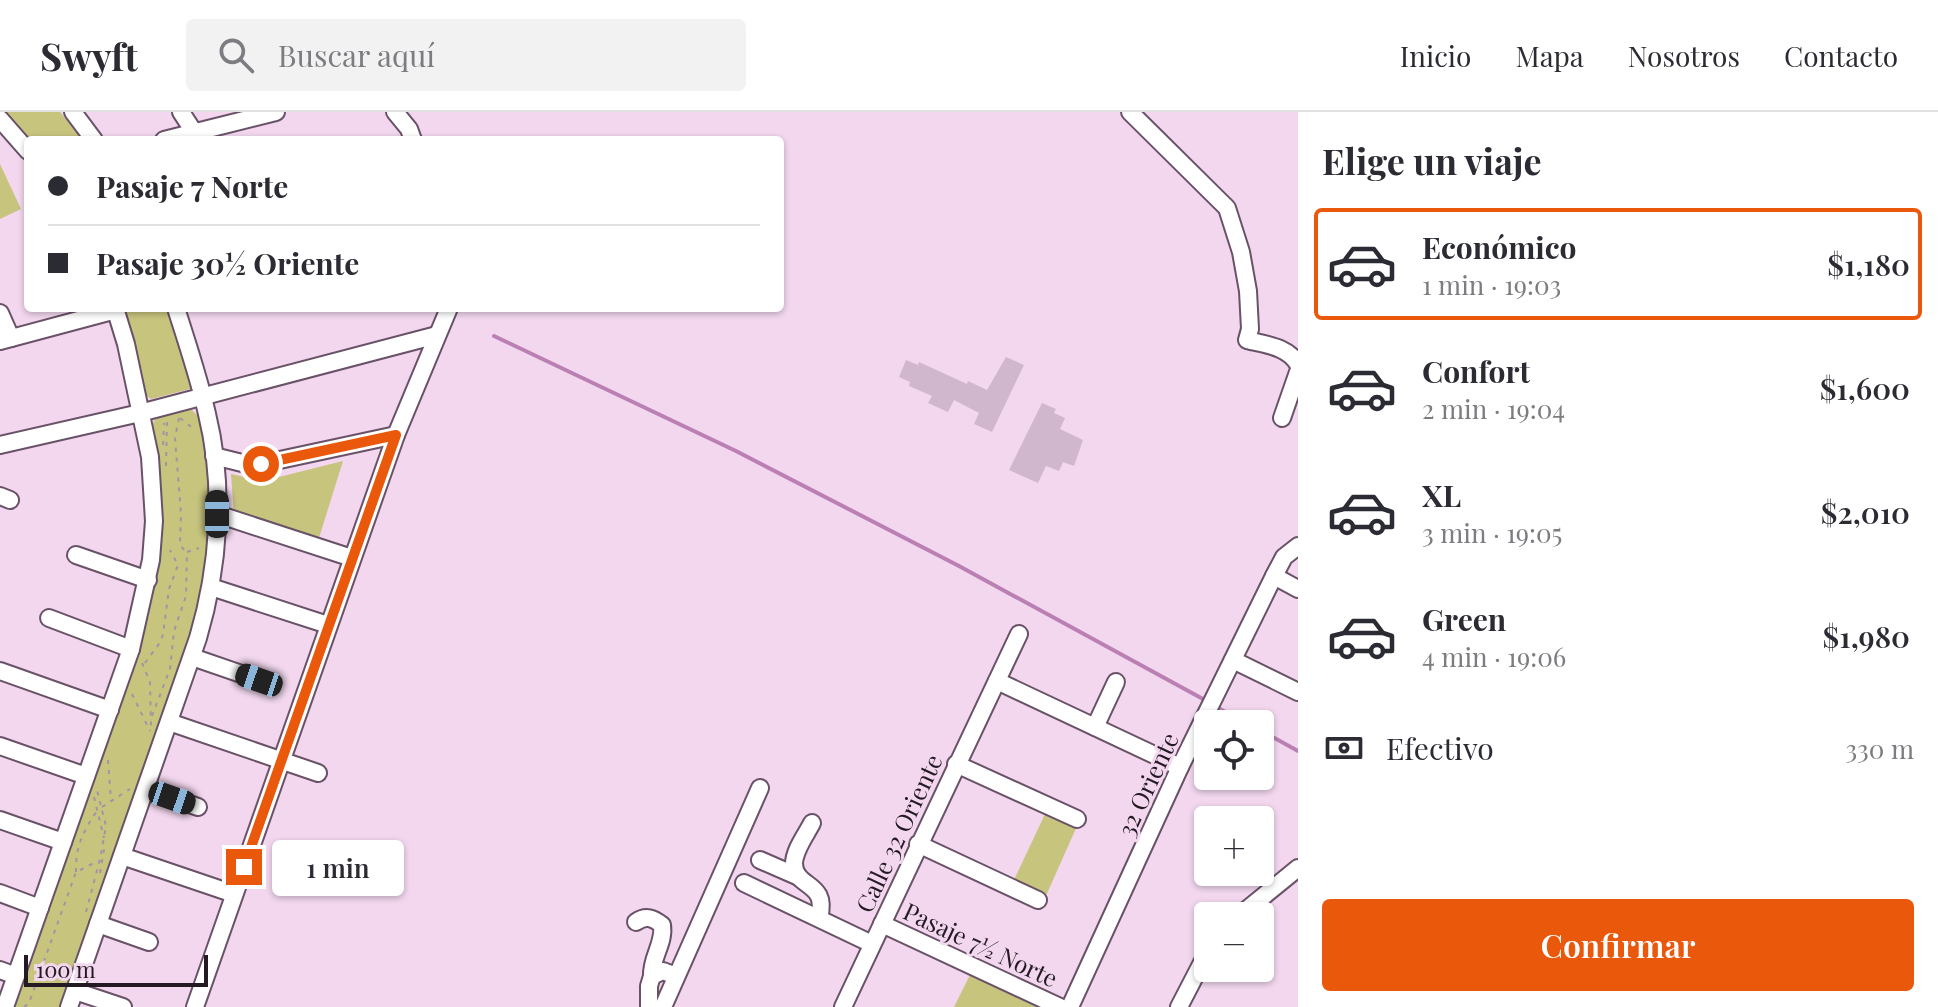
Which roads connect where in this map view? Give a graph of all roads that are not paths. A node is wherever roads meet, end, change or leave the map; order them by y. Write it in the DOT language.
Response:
graph roads {
  1 [pos="73,112"];
  2 [pos="181,112"];
  3 [pos="276,112"];
  4 [pos="395,112"];
  5 [pos="1130,112"];
  6 [pos="0,119"];
  7 [pos="194,132"];
  8 [pos="91,136"];
  9 [pos="179,136"];
  10 [pos="412,136"];
  11 [pos="24,146"];
  12 [pos="104,312"];
  13 [pos="116,312"];
  14 [pos="177,312"];
  15 [pos="447,312"];
  16 [pos="0,313"];
  17 [pos="437,335"];
  18 [pos="5,340"];
  19 [pos="1298,362"];
  20 [pos="1298,372"];
  21 [pos="203,396"];
  22 [pos="140,413"];
  23 [pos="1282,418"];
  24 [pos="396,435"];
  25 [pos="1,447"];
  26 [pos="214,456"];
  27 [pos="217,514"];
  28 [pos="1298,546"];
  29 [pos="76,555"];
  30 [pos="352,558"];
  31 [pos="1274,576"];
  32 [pos="148,580"];
  33 [pos="211,587"];
  34 [pos="1298,589"];
  35 [pos="49,618"];
  36 [pos="328,625"];
  37 [pos="1019,634"];
  38 [pos="136,654"];
  39 [pos="192,657"];
  40 [pos="1233,660"];
  41 [pos="0,671"];
  42 [pos="259,680"];
  43 [pos="997,681"];
  44 [pos="1116,682"];
  45 [pos="1298,692"];
  46 [pos="110,710"];
  47 [pos="169,722"];
  48 [pos="1095,727"];
  49 [pos="0,746"];
  50 [pos="281,759"];
  51 [pos="956,764"];
  52 [pos="1180,767"];
  53 [pos="318,773"];
  54 [pos="86,776"];
  55 [pos="760,788"];
  56 [pos="138,789"];
  57 [pos="198,807"];
  58 [pos="1077,819"];
  59 [pos="0,820"];
  60 [pos="812,823"];
  61 [pos="63,842"];
  62 [pos="918,844"];
  63 [pos="122,856"];
  64 [pos="760,860"];
  65 [pos="1298,868"];
  66 [pos="799,877"];
  67 [pos="1285,881"];
  68 [pos="744,883"];
  69 [pos="0,893"];
  70 [pos="1297,893"];
  71 [pos="234,894"];
  72 [pos="1038,900"];
  73 [pos="1257,902"];
  74 [pos="40,908"];
  75 [pos="819,918"];
  76 [pos="636,922"];
  77 [pos="98,924"];
  78 [pos="882,924"];
  79 [pos="149,942"];
  80 [pos="872,944"];
  81 [pos="8,973"];
  82 [pos="652,976"];
  83 [pos="676,976"];
  84 [pos="1194,978"];
  85 [pos="72,999"];
  86 [pos="5,1007"];
  87 [pos="123,1007"];
  88 [pos="195,1007"];
  89 [pos="649,1007"];
  90 [pos="663,1007"];
  91 [pos="843,1007"];
  92 [pos="1060,1007"];
  93 [pos="1070,1007"];
  94 [pos="1179,1007"];
  1 -- 8 [label="street"];
  2 -- 7 [label="street"];
  3 -- 7 [label="street"];
  4 -- 10 [label="street"];
  5 -- 19 [label="street"];
  6 -- 11 [label="street"];
  7 -- 9 [label="street"];
  12 -- 18 [label="street"];
  13 -- 22 [label="street"];
  14 -- 21 [label="street"];
  15 -- 17 [label="street"];
  16 -- 18 [label="street"];
  17 -- 21 [label="street"];
  17 -- 24 [label="street"];
  20 -- 23 [label="street"];
  21 -- 22 [label="street"];
  21 -- 26 [label="street"];
  22 -- 25 [label="street"];
  22 -- 32 [label="street"];
  24 -- 26 [label="street"];
  24 -- 30 [label="street"];
  26 -- 27 [label="street"];
  27 -- 30 [label="street"];
  27 -- 33 [label="street"];
  28 -- 31 [label="street, 32 Oriente"];
  29 -- 32 [label="street"];
  30 -- 36 [label="street"];
  31 -- 34 [label="street"];
  31 -- 40 [label="street, 32 Oriente"];
  32 -- 38 [label="street"];
  33 -- 36 [label="street"];
  33 -- 39 [label="street"];
  35 -- 38 [label="street"];
  36 -- 50 [label="street"];
  37 -- 43 [label="street, Calle 32 Oriente"];
  38 -- 46 [label="street"];
  39 -- 42 [label="street"];
  39 -- 47 [label="street"];
  40 -- 45 [label="street"];
  40 -- 52 [label="street, 32 Oriente"];
  41 -- 46 [label="street"];
  43 -- 48 [label="street"];
  43 -- 51 [label="street, Calle 32 Oriente"];
  44 -- 48 [label="street"];
  46 -- 54 [label="street"];
  47 -- 50 [label="street"];
  47 -- 56 [label="street"];
  48 -- 52 [label="street"];
  49 -- 54 [label="street"];
  50 -- 53 [label="street"];
  50 -- 71 [label="street"];
  51 -- 58 [label="street"];
  51 -- 62 [label="street, Calle 32 Oriente"];
  52 -- 93 [label="street, 32 Oriente"];
  54 -- 61 [label="street"];
  55 -- 83 [label="street"];
  56 -- 57 [label="street"];
  56 -- 63 [label="street"];
  59 -- 61 [label="street"];
  60 -- 66 [label="street"];
  61 -- 74 [label="street"];
  62 -- 72 [label="street"];
  62 -- 78 [label="street, Calle 32 Oriente"];
  63 -- 71 [label="street"];
  63 -- 77 [label="street"];
  64 -- 66 [label="street"];
  65 -- 67 [label="street"];
  66 -- 75 [label="street"];
  67 -- 70 [label="street"];
  67 -- 73 [label="street"];
  68 -- 75 [label="street"];
  69 -- 74 [label="street"];
  71 -- 88 [label="street"];
  74 -- 81 [label="street"];
  75 -- 80 [label="street"];
  76 -- 82 [label="street"];
  77 -- 79 [label="street"];
  77 -- 85 [label="street"];
  78 -- 80 [label="street, Calle 32 Oriente"];
  78 -- 92 [label="street, Pasaje 7½ Norte"];
  80 -- 91 [label="street, Calle 32 Oriente"];
  81 -- 86 [label="street"];
  82 -- 83 [label="street"];
  82 -- 89 [label="street"];
  83 -- 90 [label="street"];
  84 -- 94 [label="street"];
  85 -- 87 [label="street"];
}
